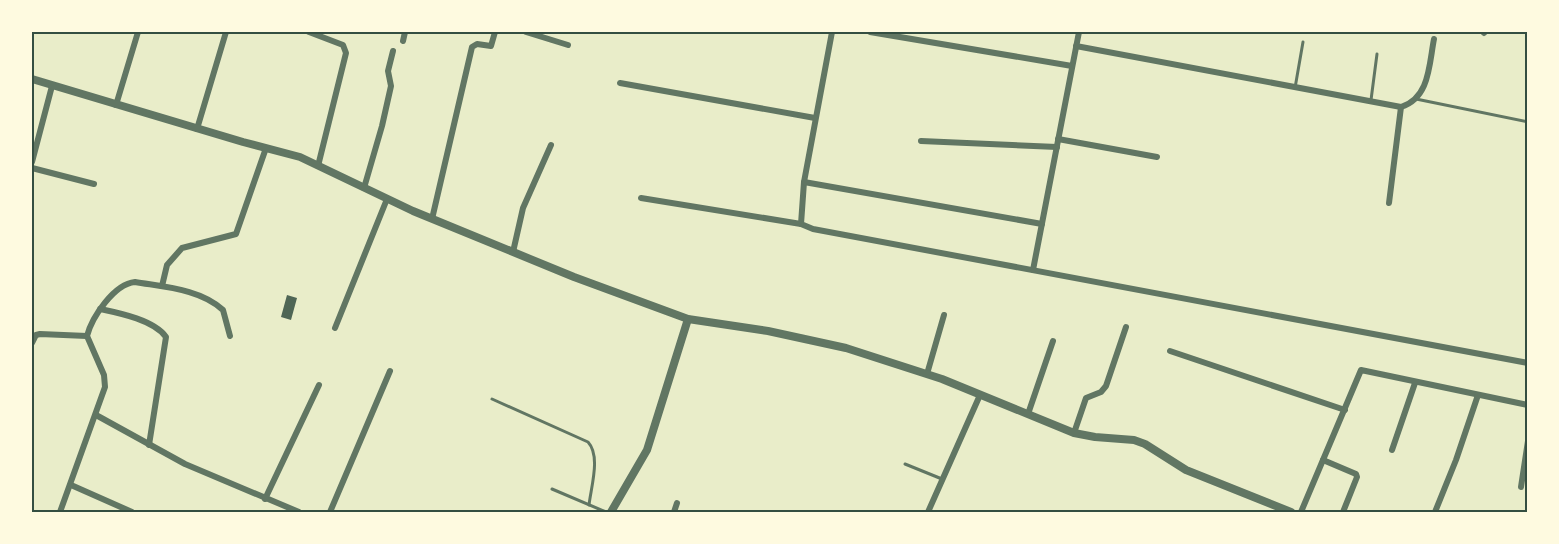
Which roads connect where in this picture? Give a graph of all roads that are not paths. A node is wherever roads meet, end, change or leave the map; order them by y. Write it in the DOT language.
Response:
graph roads {
  1 [pos="138,32"];
  2 [pos="226,32"];
  3 [pos="309,32"];
  4 [pos="405,32"];
  5 [pos="495,32"];
  6 [pos="526,32"];
  7 [pos="832,32"];
  8 [pos="870,32"];
  9 [pos="1079,32"];
  10 [pos="1434,39"];
  11 [pos="403,40"];
  12 [pos="1303,42"];
  13 [pos="568,45"];
  14 [pos="1076,46"];
  15 [pos="393,51"];
  16 [pos="1377,54"];
  17 [pos="1072,66"];
  18 [pos="32,79"];
  19 [pos="620,83"];
  20 [pos="52,86"];
  21 [pos="1295,88"];
  22 [pos="1416,99"];
  23 [pos="1371,102"];
  24 [pos="116,105"];
  25 [pos="1401,107"];
  26 [pos="815,118"];
  27 [pos="1527,122"];
  28 [pos="197,129"];
  29 [pos="921,141"];
  30 [pos="1058,143"];
  31 [pos="552,145"];
  32 [pos="266,148"];
  33 [pos="1157,158"];
  34 [pos="32,162"];
  35 [pos="318,166"];
  36 [pos="32,168"];
  37 [pos="804,182"];
  38 [pos="94,184"];
  39 [pos="364,188"];
  40 [pos="641,198"];
  41 [pos="387,199"];
  42 [pos="1389,202"];
  43 [pos="432,219"];
  44 [pos="801,224"];
  45 [pos="1042,224"];
  46 [pos="513,252"];
  47 [pos="1034,270"];
  48 [pos="162,286"];
  49 [pos="100,309"];
  50 [pos="944,315"];
  51 [pos="688,319"];
  52 [pos="1126,327"];
  53 [pos="335,328"];
  54 [pos="87,336"];
  55 [pos="230,336"];
  56 [pos="1053,341"];
  57 [pos="32,343"];
  58 [pos="1170,351"];
  59 [pos="1527,363"];
  60 [pos="390,371"];
  61 [pos="927,374"];
  62 [pos="1415,383"];
  63 [pos="319,385"];
  64 [pos="980,394"];
  65 [pos="1478,395"];
  66 [pos="492,399"];
  67 [pos="1527,405"];
  68 [pos="1345,410"];
  69 [pos="1028,414"];
  70 [pos="96,415"];
  71 [pos="1074,433"];
  72 [pos="1527,441"];
  73 [pos="149,445"];
  74 [pos="1392,450"];
  75 [pos="1323,460"];
  76 [pos="905,464"];
  77 [pos="943,480"];
  78 [pos="71,484"];
  79 [pos="1521,487"];
  80 [pos="552,489"];
  81 [pos="265,499"];
  82 [pos="677,503"];
  83 [pos="589,505"];
  84 [pos="60,513"];
  85 [pos="132,513"];
  86 [pos="299,513"];
  87 [pos="330,513"];
  88 [pos="606,513"];
  89 [pos="611,513"];
  90 [pos="674,513"];
  91 [pos="928,513"];
  92 [pos="1291,513"];
  93 [pos="1301,513"];
  94 [pos="1343,513"];
  95 [pos="1435,513"];
  1 -- 24 [label="street"];
  2 -- 28 [label="street"];
  3 -- 35 [label="street"];
  4 -- 11 [label="street"];
  5 -- 43 [label="street"];
  6 -- 13 [label="street"];
  7 -- 26 [label="street"];
  8 -- 17 [label="street"];
  9 -- 14 [label="street"];
  10 -- 22 [label="street"];
  12 -- 21 [label="lane"];
  14 -- 17 [label="street"];
  14 -- 21 [label="street"];
  15 -- 39 [label="street"];
  16 -- 23 [label="lane"];
  17 -- 30 [label="street"];
  18 -- 20 [label="street"];
  19 -- 26 [label="street"];
  20 -- 24 [label="street"];
  20 -- 34 [label="street"];
  21 -- 23 [label="street"];
  22 -- 25 [label="street"];
  22 -- 27 [label="lane"];
  23 -- 25 [label="street"];
  24 -- 28 [label="street"];
  25 -- 42 [label="street"];
  26 -- 37 [label="street"];
  28 -- 32 [label="street"];
  29 -- 30 [label="street"];
  30 -- 33 [label="street"];
  30 -- 45 [label="street"];
  31 -- 46 [label="street"];
  32 -- 35 [label="street"];
  32 -- 48 [label="street"];
  35 -- 39 [label="street"];
  36 -- 38 [label="street"];
  37 -- 44 [label="street"];
  37 -- 45 [label="street"];
  39 -- 41 [label="street"];
  40 -- 44 [label="street"];
  41 -- 43 [label="street"];
  41 -- 53 [label="street"];
  43 -- 46 [label="street"];
  44 -- 47 [label="street"];
  45 -- 47 [label="street"];
  46 -- 51 [label="street"];
  47 -- 59 [label="street"];
  48 -- 49 [label="street"];
  48 -- 55 [label="street"];
  49 -- 54 [label="street"];
  49 -- 73 [label="street"];
  50 -- 61 [label="street"];
  51 -- 61 [label="street"];
  51 -- 89 [label="street"];
  52 -- 71 [label="street"];
  54 -- 57 [label="street"];
  54 -- 70 [label="street"];
  56 -- 69 [label="street"];
  58 -- 68 [label="street"];
  60 -- 87 [label="street"];
  61 -- 64 [label="street"];
  62 -- 65 [label="street"];
  62 -- 68 [label="street"];
  62 -- 74 [label="street"];
  63 -- 81 [label="street"];
  64 -- 69 [label="street"];
  64 -- 77 [label="street"];
  65 -- 67 [label="street"];
  65 -- 95 [label="street"];
  66 -- 83 [label="lane"];
  68 -- 75 [label="street"];
  69 -- 71 [label="street"];
  70 -- 73 [label="street"];
  70 -- 78 [label="street"];
  71 -- 92 [label="street"];
  72 -- 79 [label="street"];
  73 -- 81 [label="street"];
  75 -- 93 [label="street"];
  75 -- 94 [label="street"];
  76 -- 77 [label="lane"];
  77 -- 91 [label="street"];
  78 -- 84 [label="street"];
  78 -- 85 [label="street"];
  80 -- 83 [label="lane"];
  81 -- 86 [label="street"];
  82 -- 90 [label="street"];
  83 -- 88 [label="lane"];
}
